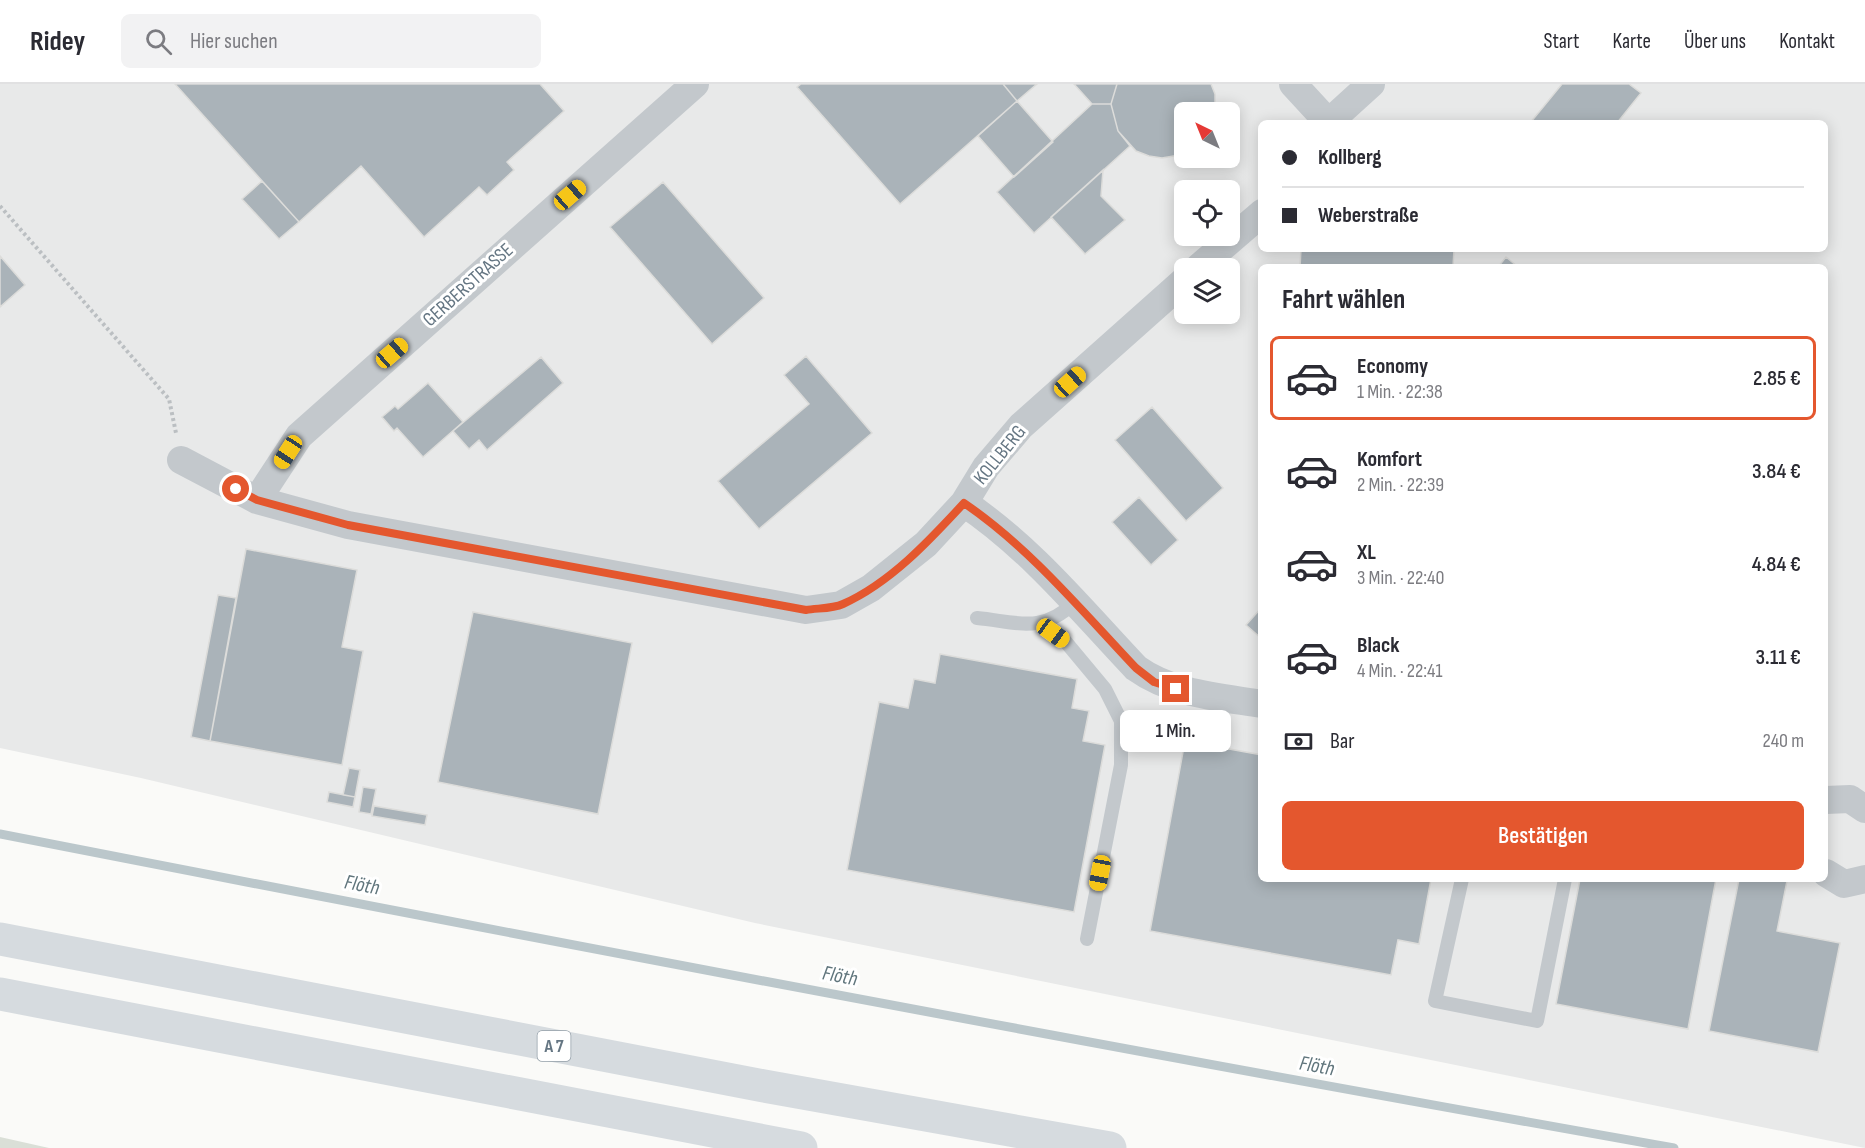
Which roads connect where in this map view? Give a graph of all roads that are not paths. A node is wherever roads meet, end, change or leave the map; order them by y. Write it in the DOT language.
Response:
graph roads {
  1 [pos="694,84"];
  2 [pos="1293,84"];
  3 [pos="1371,84"];
  4 [pos="1325,120"];
  5 [pos="1331,120"];
  6 [pos="1258,216"];
  7 [pos="1210,258"];
  8 [pos="1174,290"];
  9 [pos="181,460"];
  10 [pos="257,500"];
  11 [pos="964,503"];
  12 [pos="1074,603"];
  13 [pos="977,618"];
  14 [pos="1041,624"];
  15 [pos="1258,704"];
  16 [pos="1828,800"];
  17 [pos="1865,809"];
  18 [pos="1828,874"];
  19 [pos="1865,879"];
  20 [pos="1461,882"];
  21 [pos="1564,882"];
  22 [pos="0,939"];
  23 [pos="1087,939"];
  24 [pos="0,994"];
  25 [pos="801,1148"];
  26 [pos="1110,1148"];
  1 -- 10 [label="street, GERBERSTRASSE"];
  2 -- 4 [label="street"];
  3 -- 5 [label="street"];
  6 -- 7 [label="street"];
  8 -- 11 [label="street, KOLLBERG"];
  9 -- 10 [label="street, KOLLBERG"];
  10 -- 11 [label="street, KOLLBERG"];
  11 -- 12 [label="street"];
  12 -- 14 [label="lane"];
  12 -- 15 [label="street"];
  13 -- 14 [label="lane"];
  14 -- 23 [label="lane"];
  16 -- 17 [label="street"];
  18 -- 19 [label="street"];
  20 -- 21 [label="lane"];
  22 -- 26 [label="highway, A 7"];
  24 -- 25 [label="highway"];
}
